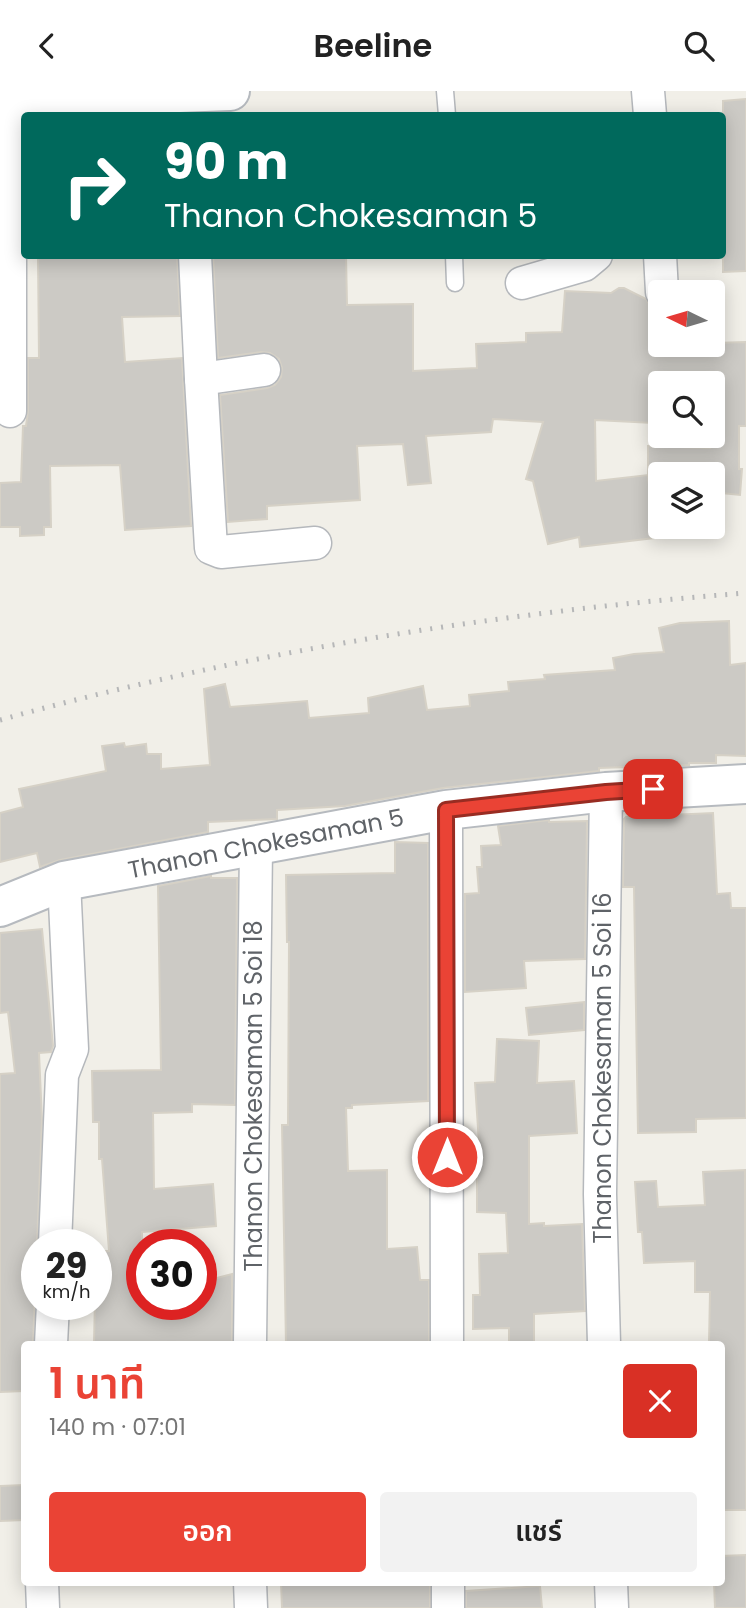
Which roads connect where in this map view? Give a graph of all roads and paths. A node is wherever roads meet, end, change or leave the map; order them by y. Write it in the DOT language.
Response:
graph roads {
  1 [pos="230,91"];
  2 [pos="445,91"];
  3 [pos="648,91"];
  4 [pos="7,97"];
  5 [pos="189,100"];
  6 [pos="446,112"];
  7 [pos="650,112"];
  8 [pos="195,259"];
  9 [pos="454,259"];
  10 [pos="591,259"];
  11 [pos="660,259"];
  12 [pos="661,280"];
  13 [pos="455,283"];
  14 [pos="522,283"];
  15 [pos="264,370"];
  16 [pos="201,379"];
  17 [pos="10,411"];
  18 [pos="315,543"];
  19 [pos="746,784"];
  20 [pos="606,792"];
  21 [pos="446,810"];
  22 [pos="256,847"];
  23 [pos="64,881"];
  24 [pos="0,907"];
  25 [pos="56,1229"];
  26 [pos="52,1320"];
  27 [pos="51,1341"];
  28 [pos="250,1341"];
  29 [pos="447,1341"];
  30 [pos="604,1341"];
  31 [pos="42,1586"];
  32 [pos="250,1586"];
  33 [pos="448,1586"];
  34 [pos="611,1586"];
  35 [pos="43,1608"];
  36 [pos="251,1608"];
  37 [pos="448,1608"];
  38 [pos="612,1608"];
  1 -- 5 [label="street"];
  2 -- 6 [label="lane"];
  3 -- 7 [label="street"];
  4 -- 5 [label="street"];
  4 -- 17 [label="street"];
  8 -- 16 [label="street"];
  9 -- 13 [label="lane"];
  10 -- 14 [label="street"];
  11 -- 12 [label="street"];
  15 -- 16 [label="street"];
  16 -- 18 [label="street"];
  19 -- 20 [label="street, Thanon Chokesaman 5"];
  20 -- 21 [label="street, Thanon Chokesaman 5"];
  20 -- 30 [label="street, Thanon Chokesaman 5 Soi 16"];
  21 -- 22 [label="street, Thanon Chokesaman 5"];
  21 -- 29 [label="street"];
  22 -- 23 [label="street, Thanon Chokesaman 5"];
  22 -- 28 [label="street, Thanon Chokesaman 5 Soi 18"];
  23 -- 24 [label="street, Thanon Chokesaman 5"];
  23 -- 25 [label="street"];
  26 -- 27 [label="street"];
  31 -- 35 [label="street"];
  32 -- 36 [label="street"];
  33 -- 37 [label="street"];
  34 -- 38 [label="street"];
}
